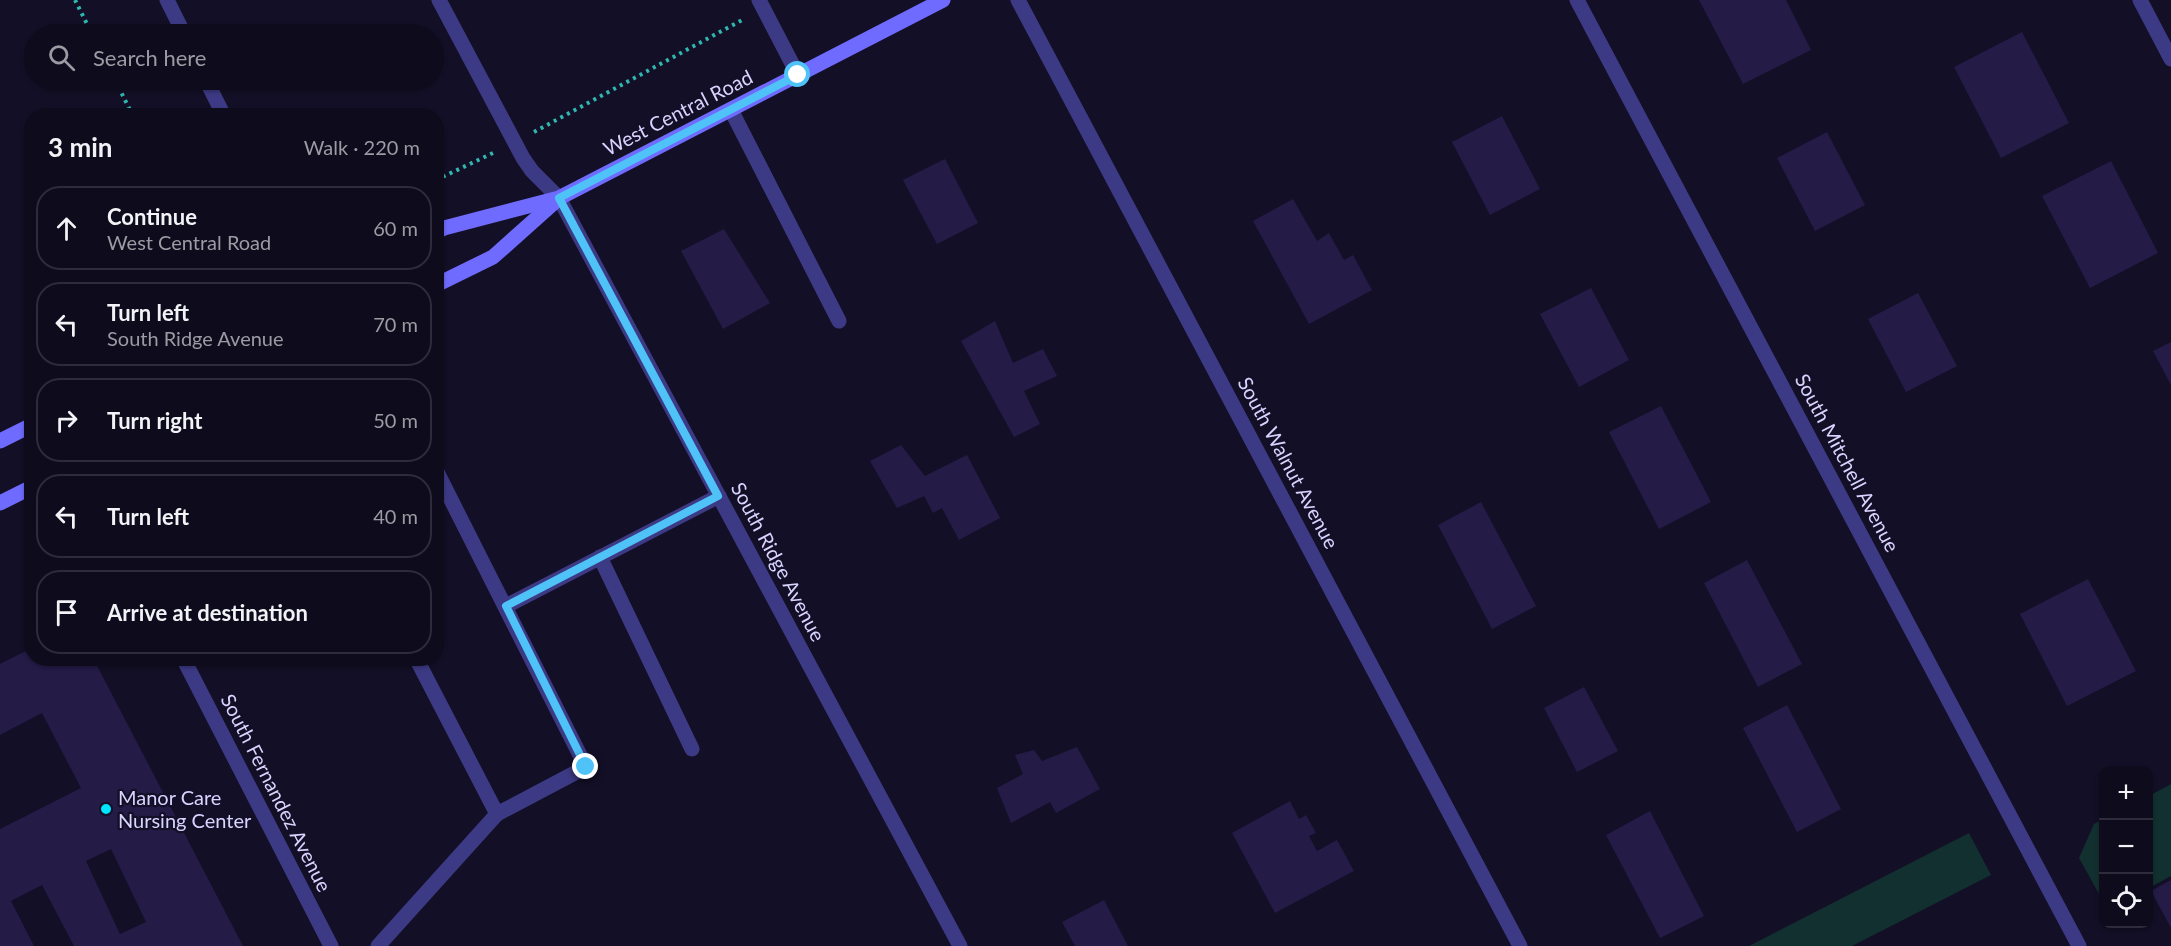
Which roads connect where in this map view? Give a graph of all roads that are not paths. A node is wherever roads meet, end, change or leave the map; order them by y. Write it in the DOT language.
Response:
graph roads {
  1 [pos="167,0"];
  2 [pos="439,0"];
  3 [pos="943,0"];
  4 [pos="1018,0"];
  5 [pos="1577,0"];
  6 [pos="2140,0"];
  7 [pos="762,4"];
  8 [pos="179,24"];
  9 [pos="2171,59"];
  10 [pos="798,75"];
  11 [pos="211,90"];
  12 [pos="220,108"];
  13 [pos="731,110"];
  14 [pos="559,198"];
  15 [pos="444,228"];
  16 [pos="444,281"];
  17 [pos="839,321"];
  18 [pos="24,429"];
  19 [pos="0,441"];
  20 [pos="444,486"];
  21 [pos="24,491"];
  22 [pos="718,496"];
  23 [pos="0,503"];
  24 [pos="600,557"];
  25 [pos="506,606"];
  26 [pos="187,666"];
  27 [pos="420,666"];
  28 [pos="692,748"];
  29 [pos="497,814"];
  30 [pos="331,946"];
  31 [pos="378,946"];
  32 [pos="960,946"];
  33 [pos="1520,946"];
  34 [pos="2079,946"];
  1 -- 8 [label="street"];
  2 -- 14 [label="street, South Ridge Avenue"];
  3 -- 10 [label="main road, West Central Road"];
  4 -- 33 [label="street, South Walnut Avenue"];
  5 -- 34 [label="street, South Mitchell Avenue"];
  6 -- 9 [label="street"];
  7 -- 10 [label="street"];
  10 -- 13 [label="main road, West Central Road"];
  11 -- 12 [label="street"];
  13 -- 14 [label="main road, West Central Road"];
  13 -- 17 [label="street"];
  14 -- 15 [label="main road, West Central Road"];
  14 -- 16 [label="main road, West Central Road"];
  14 -- 22 [label="street, South Ridge Avenue"];
  18 -- 19 [label="main road"];
  20 -- 25 [label="street"];
  21 -- 23 [label="main road"];
  22 -- 24 [label="street"];
  22 -- 32 [label="street, South Ridge Avenue"];
  24 -- 25 [label="street"];
  24 -- 28 [label="street"];
  25 -- 29 [label="street"];
  26 -- 30 [label="street, South Fernandez Avenue"];
  27 -- 29 [label="street"];
  29 -- 31 [label="street"];
}
